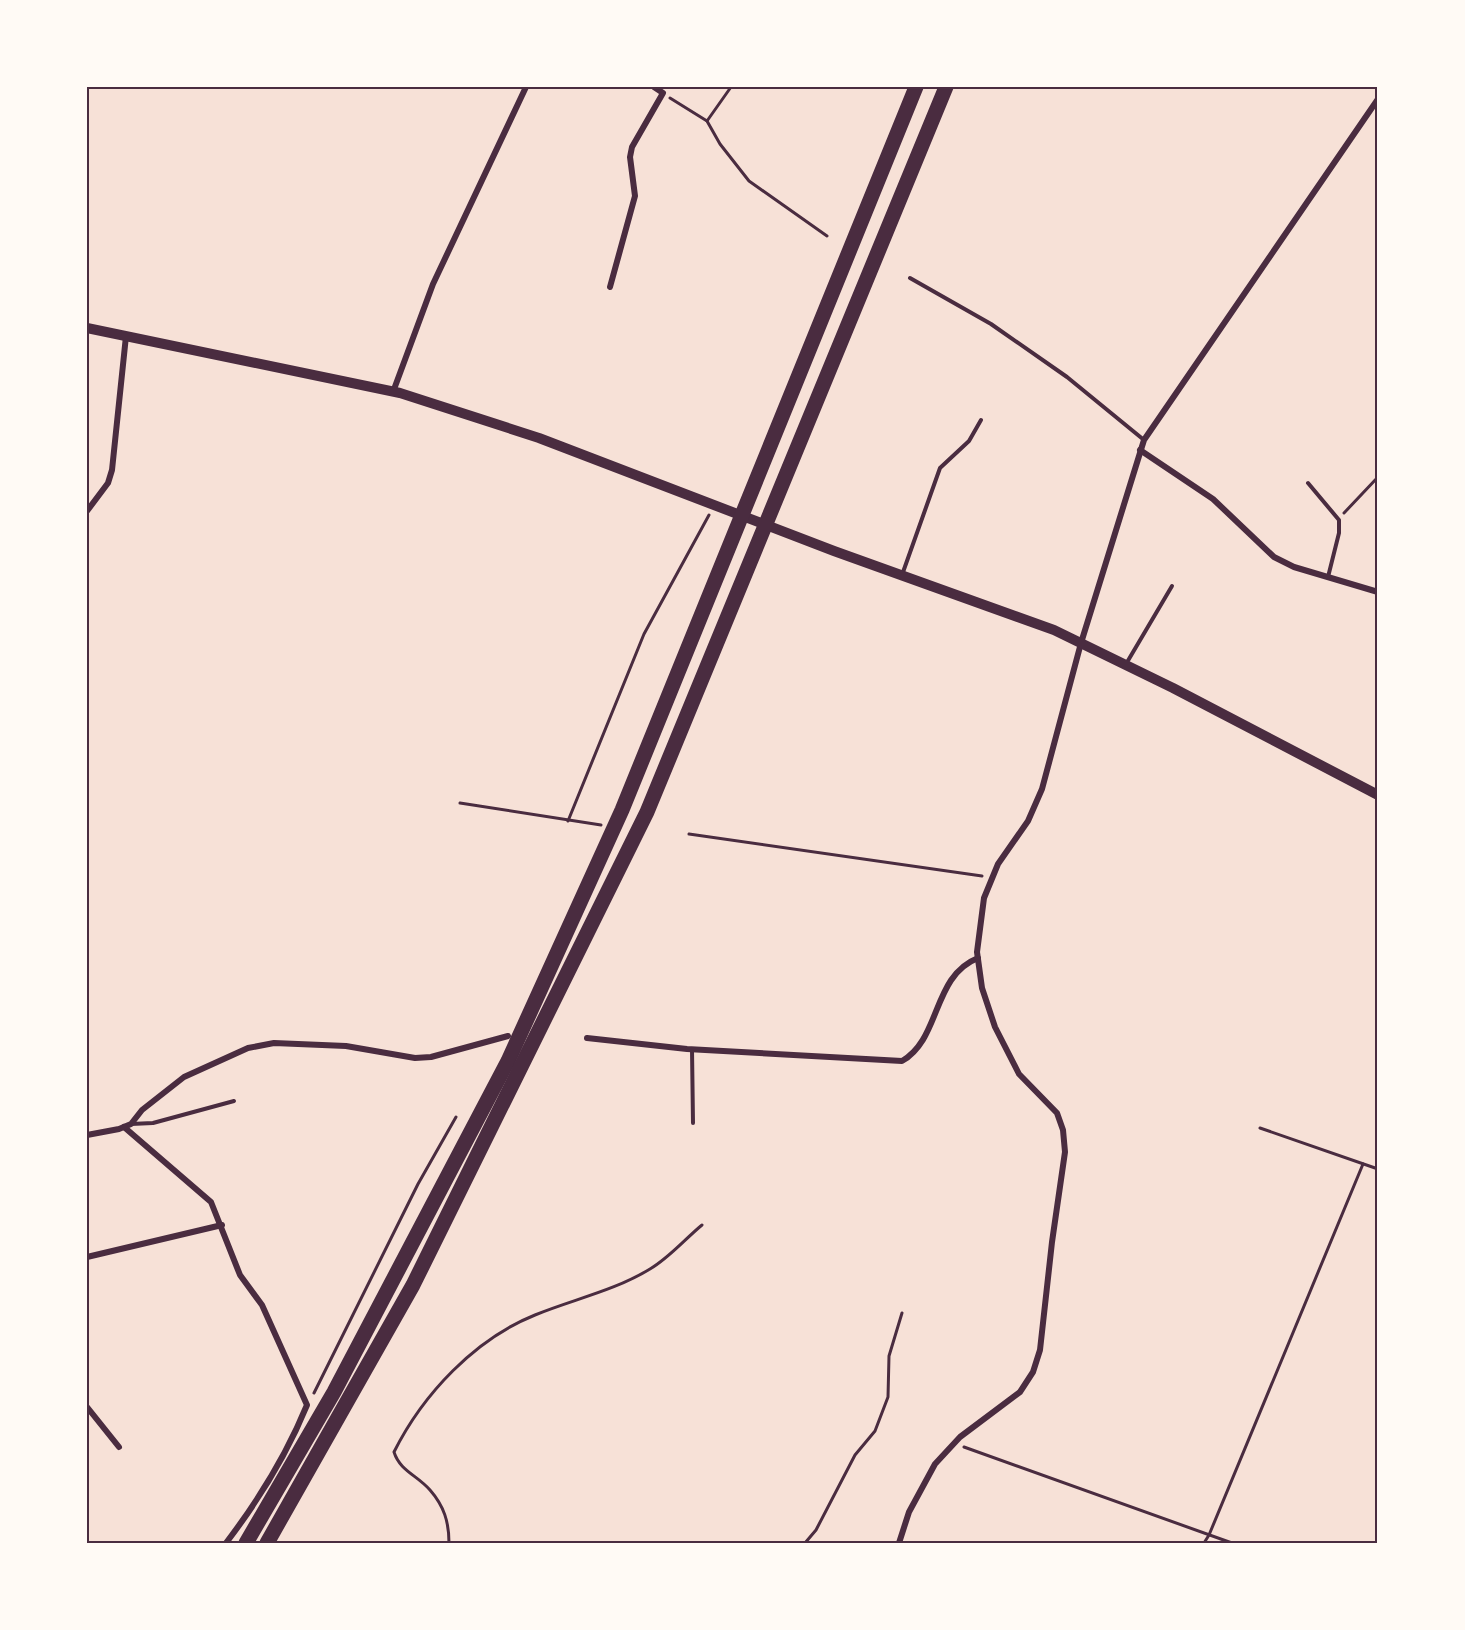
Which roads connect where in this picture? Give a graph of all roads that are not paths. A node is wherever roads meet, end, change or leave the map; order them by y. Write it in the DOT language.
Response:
graph roads {
  1 [pos="526,87"];
  2 [pos="654,87"];
  3 [pos="916,87"];
  4 [pos="946,87"];
  5 [pos="1378,99"];
  6 [pos="910,278"];
  7 [pos="610,287"];
  8 [pos="87,328"];
  9 [pos="126,336"];
  10 [pos="393,392"];
  11 [pos="981,420"];
  12 [pos="1144,440"];
  13 [pos="1140,450"];
  14 [pos="1308,483"];
  15 [pos="87,511"];
  16 [pos="902,576"];
  17 [pos="1328,577"];
  18 [pos="1172,586"];
  19 [pos="1378,592"];
  20 [pos="1081,643"];
  21 [pos="1126,664"];
  22 [pos="1378,795"];
  23 [pos="978,958"];
  24 [pos="508,1036"];
  25 [pos="587,1038"];
  26 [pos="692,1049"];
  27 [pos="234,1101"];
  28 [pos="693,1123"];
  29 [pos="127,1125"];
  30 [pos="87,1136"];
  31 [pos="222,1225"];
  32 [pos="87,1257"];
  33 [pos="87,1407"];
  34 [pos="119,1447"];
  35 [pos="226,1543"];
  36 [pos="246,1543"];
  37 [pos="267,1543"];
  38 [pos="899,1543"];
  1 -- 10 [label="street"];
  2 -- 7 [label="street"];
  3 -- 36 [label="highway"];
  4 -- 37 [label="highway"];
  5 -- 12 [label="street"];
  6 -- 12 [label="lane"];
  8 -- 9 [label="street"];
  9 -- 10 [label="street"];
  9 -- 15 [label="street"];
  10 -- 16 [label="street"];
  11 -- 16 [label="lane"];
  12 -- 13 [label="street"];
  13 -- 17 [label="street"];
  13 -- 20 [label="street"];
  14 -- 17 [label="lane"];
  16 -- 20 [label="street"];
  17 -- 19 [label="street"];
  18 -- 21 [label="lane"];
  20 -- 21 [label="street"];
  20 -- 23 [label="street"];
  21 -- 22 [label="street"];
  23 -- 26 [label="street"];
  23 -- 38 [label="street"];
  24 -- 29 [label="street"];
  25 -- 26 [label="street"];
  26 -- 28 [label="lane"];
  27 -- 29 [label="lane"];
  29 -- 30 [label="street"];
  29 -- 31 [label="street"];
  31 -- 32 [label="street"];
  31 -- 35 [label="street"];
  33 -- 34 [label="street"];
}
